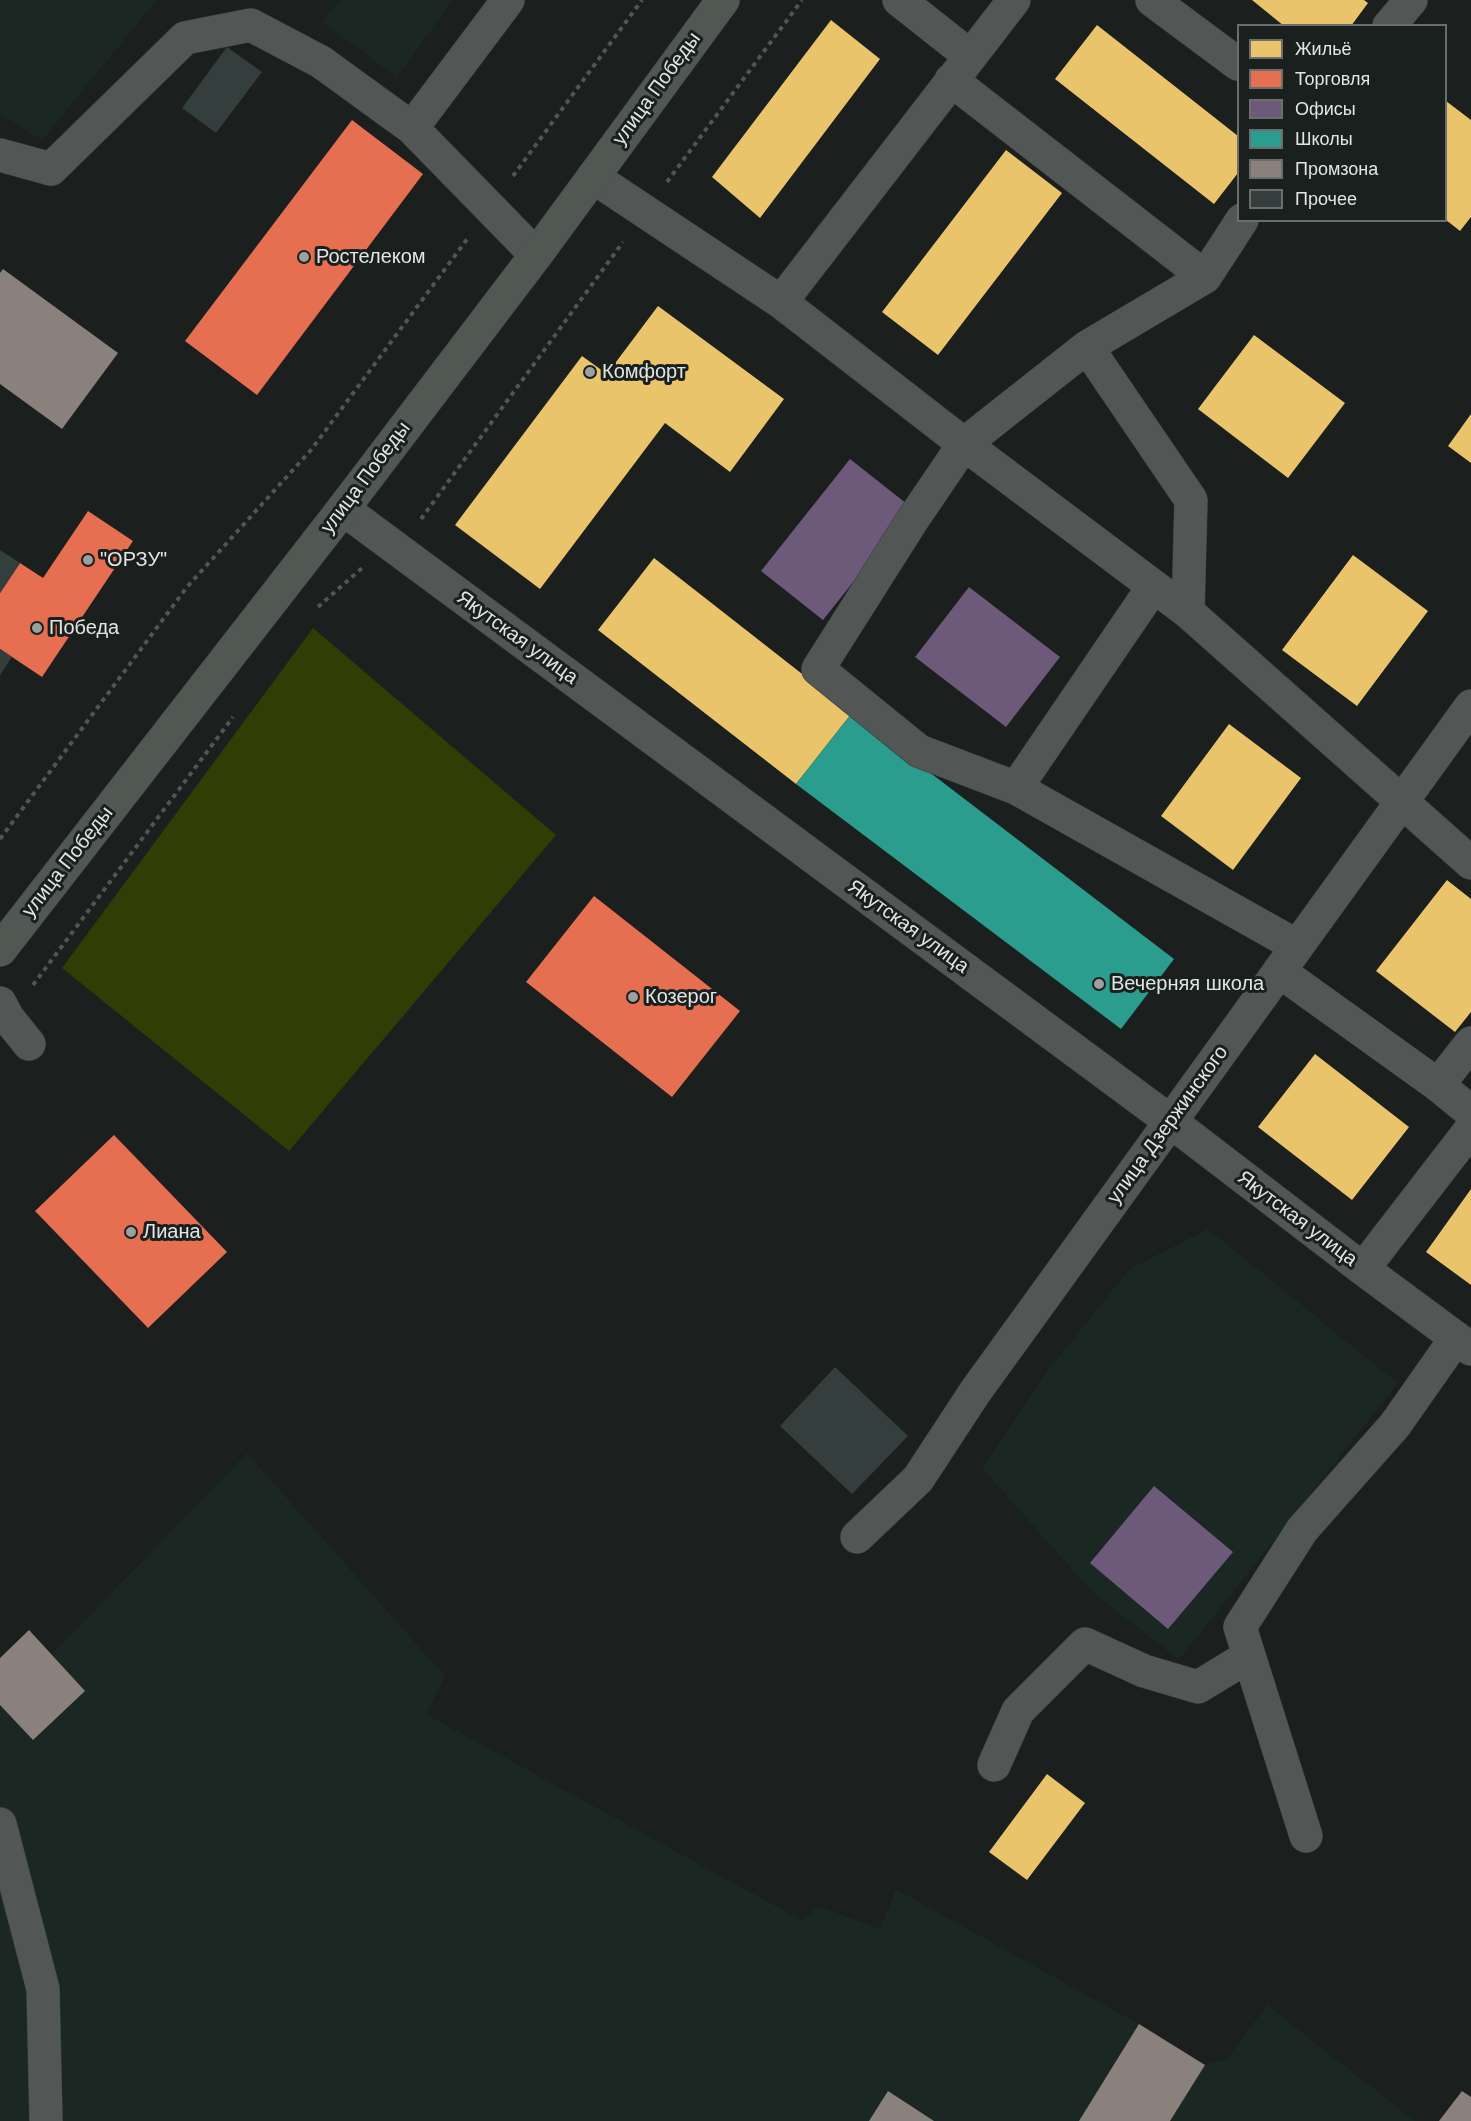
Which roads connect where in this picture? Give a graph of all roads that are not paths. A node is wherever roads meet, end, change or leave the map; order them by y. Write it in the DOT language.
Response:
graph roads {
  1 [pos="508,0"];
  2 [pos="723,0"];
  3 [pos="899,0"];
  4 [pos="1014,0"];
  5 [pos="1152,0"];
  6 [pos="1411,0"];
  7 [pos="1391,24"];
  8 [pos="1237,62"];
  9 [pos="960,68"];
  10 [pos="412,128"];
  11 [pos="0,155"];
  12 [pos="593,177"];
  13 [pos="1241,222"];
  14 [pos="536,255"];
  15 [pos="1205,277"];
  16 [pos="781,302"];
  17 [pos="1087,347"];
  18 [pos="964,444"];
  19 [pos="343,509"];
  20 [pos="1153,587"];
  21 [pos="1188,612"];
  22 [pos="1471,706"];
  23 [pos="1017,788"];
  24 [pos="1402,802"];
  25 [pos="1471,863"];
  26 [pos="0,950"];
  27 [pos="1288,959"];
  28 [pos="0,1003"];
  29 [pos="1471,1043"];
  30 [pos="29,1044"];
  31 [pos="1438,1085"];
  32 [pos="1471,1112"];
  33 [pos="1170,1121"];
  34 [pos="1471,1129"];
  35 [pos="1363,1269"];
  36 [pos="1464,1343"];
  37 [pos="857,1537"];
  38 [pos="1249,1656"];
  39 [pos="994,1765"];
  40 [pos="0,1824"];
  41 [pos="1306,1836"];
  42 [pos="46,2121"];
  1 -- 10 [label="street"];
  2 -- 12 [label="main road, улица Победы"];
  3 -- 9 [label="street"];
  4 -- 9 [label="street"];
  5 -- 8 [label="street"];
  6 -- 7 [label="street"];
  9 -- 15 [label="street"];
  9 -- 16 [label="street"];
  10 -- 11 [label="street"];
  10 -- 14 [label="street"];
  12 -- 14 [label="main road, улица Победы"];
  12 -- 16 [label="street"];
  13 -- 15 [label="street"];
  14 -- 19 [label="main road, улица Победы"];
  15 -- 17 [label="street"];
  16 -- 18 [label="street"];
  17 -- 18 [label="street"];
  17 -- 21 [label="street"];
  18 -- 20 [label="street"];
  18 -- 23 [label="street"];
  19 -- 26 [label="main road, улица Победы"];
  19 -- 33 [label="street, Якутская улица"];
  20 -- 21 [label="street"];
  20 -- 23 [label="street"];
  21 -- 24 [label="street"];
  22 -- 24 [label="street, улица Дзержинского"];
  23 -- 27 [label="street"];
  24 -- 25 [label="street"];
  24 -- 27 [label="street, улица Дзержинского"];
  27 -- 31 [label="street"];
  27 -- 33 [label="street, улица Дзержинского"];
  28 -- 30 [label="street"];
  29 -- 31 [label="street"];
  31 -- 32 [label="street"];
  33 -- 35 [label="street, Якутская улица"];
  33 -- 37 [label="street, улица Дзержинского"];
  34 -- 35 [label="street"];
  35 -- 36 [label="street, Якутская улица"];
  36 -- 38 [label="street"];
  38 -- 39 [label="street"];
  38 -- 41 [label="street"];
  40 -- 42 [label="street"];
}
